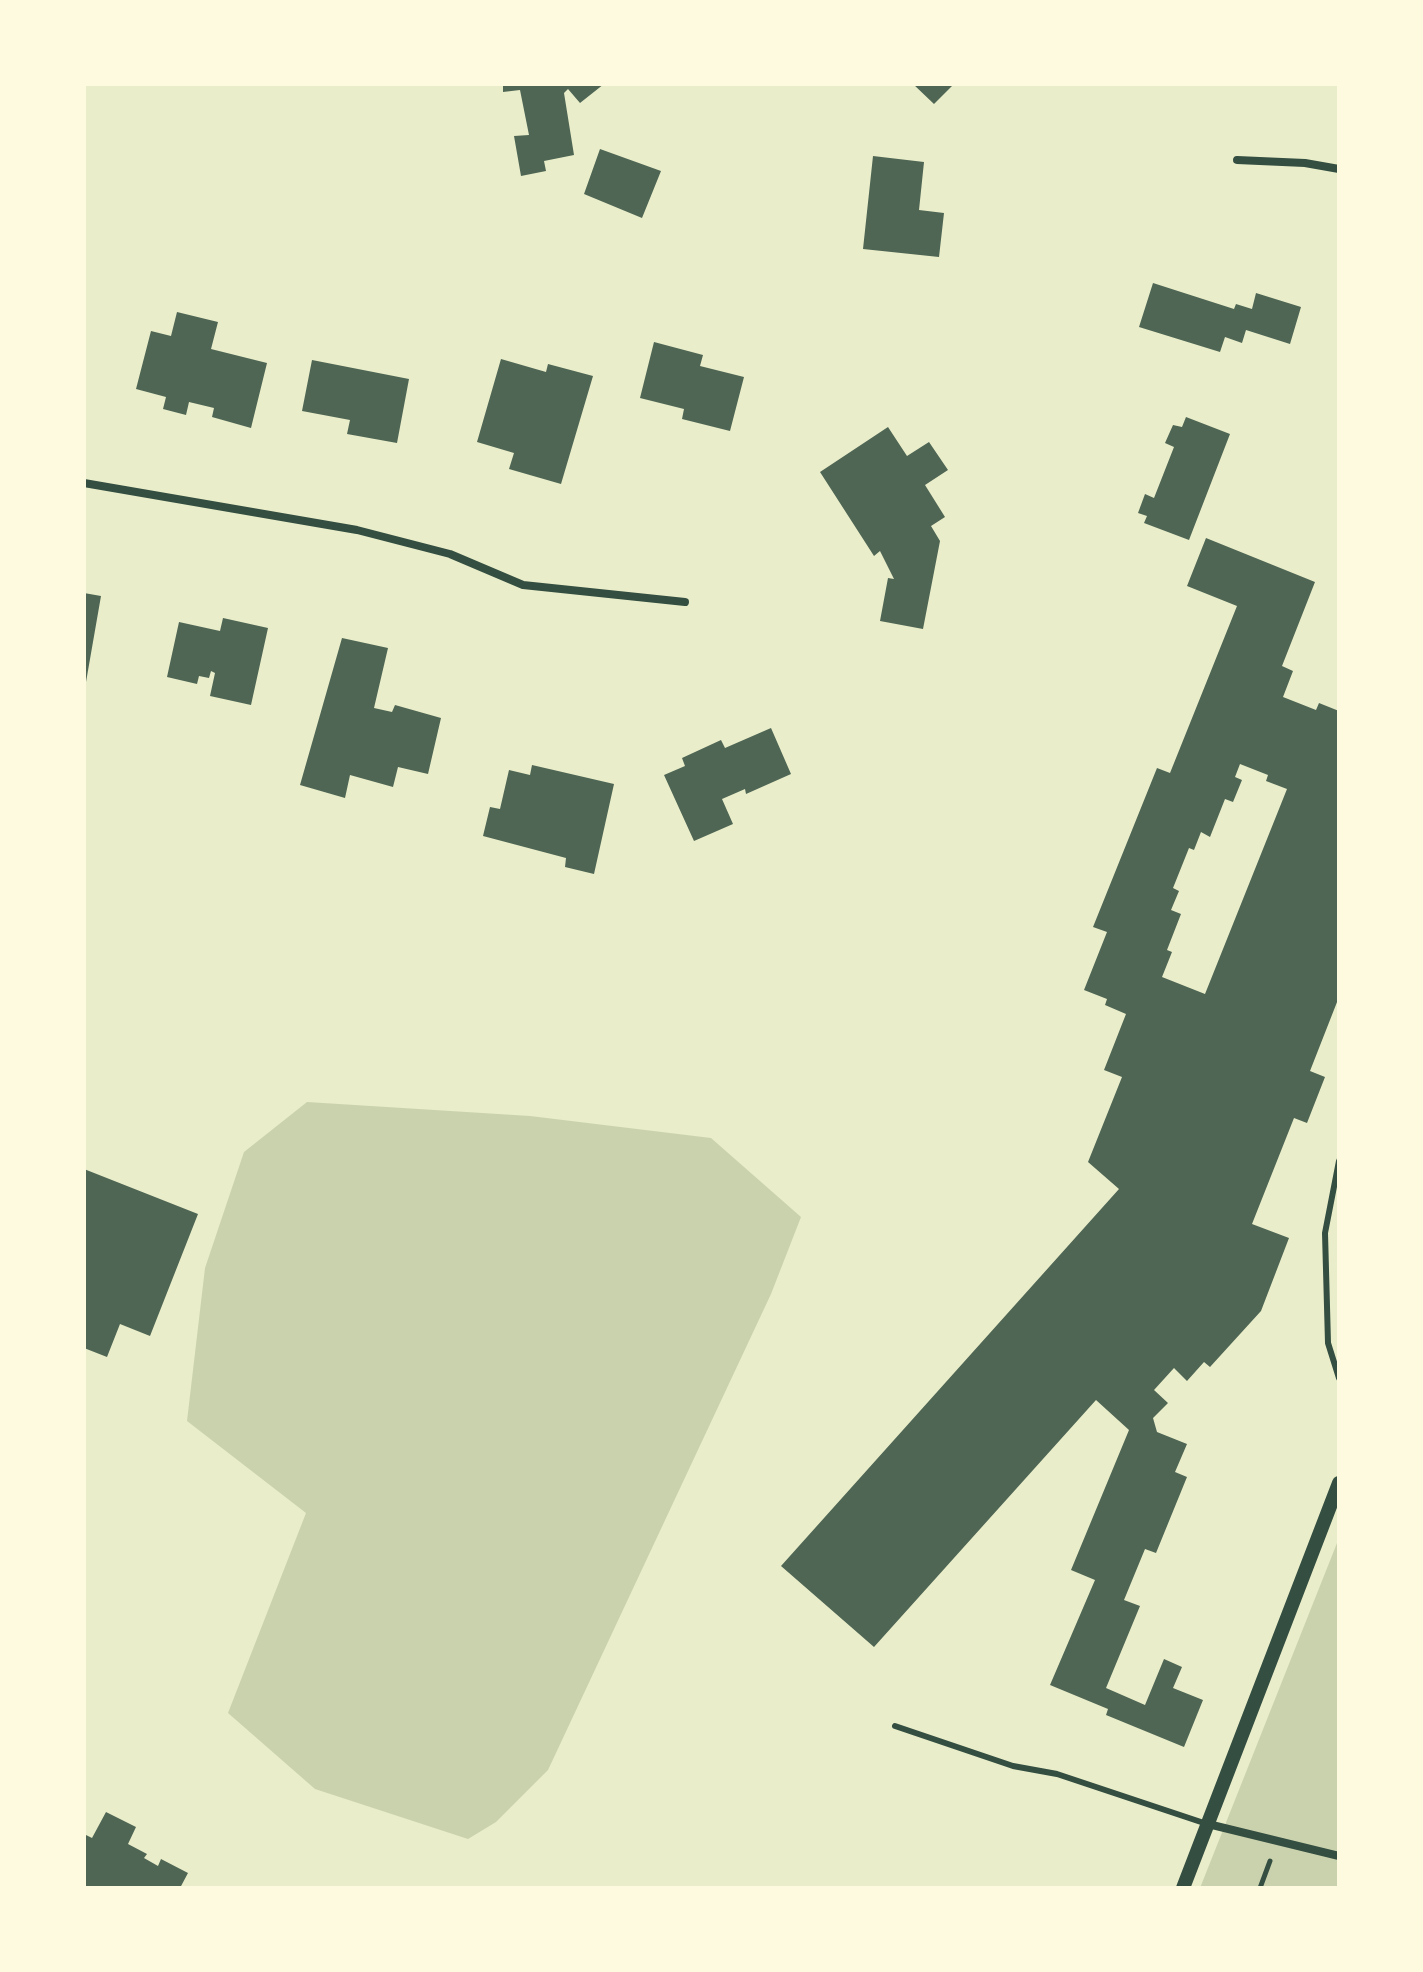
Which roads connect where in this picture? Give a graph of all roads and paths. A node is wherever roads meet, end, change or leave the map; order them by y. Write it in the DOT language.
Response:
graph roads {
  1 [pos="1237,160"];
  2 [pos="1339,169"];
  3 [pos="84,483"];
  4 [pos="685,602"];
  5 [pos="1339,1161"];
  6 [pos="1339,1378"];
  7 [pos="1339,1483"];
  8 [pos="1324,1517"];
  9 [pos="1339,1524"];
  10 [pos="895,1726"];
  11 [pos="1207,1824"];
  12 [pos="1339,1856"];
  13 [pos="1270,1860"];
  14 [pos="1183,1888"];
  15 [pos="1260,1888"];
  1 -- 2 [label="street"];
  3 -- 4 [label="street"];
  5 -- 6 [label="lane"];
  7 -- 8 [label="street"];
  8 -- 9 [label="street"];
  8 -- 11 [label="street"];
  10 -- 11 [label="lane"];
  11 -- 12 [label="street"];
  11 -- 14 [label="street"];
  13 -- 15 [label="path"];
}
